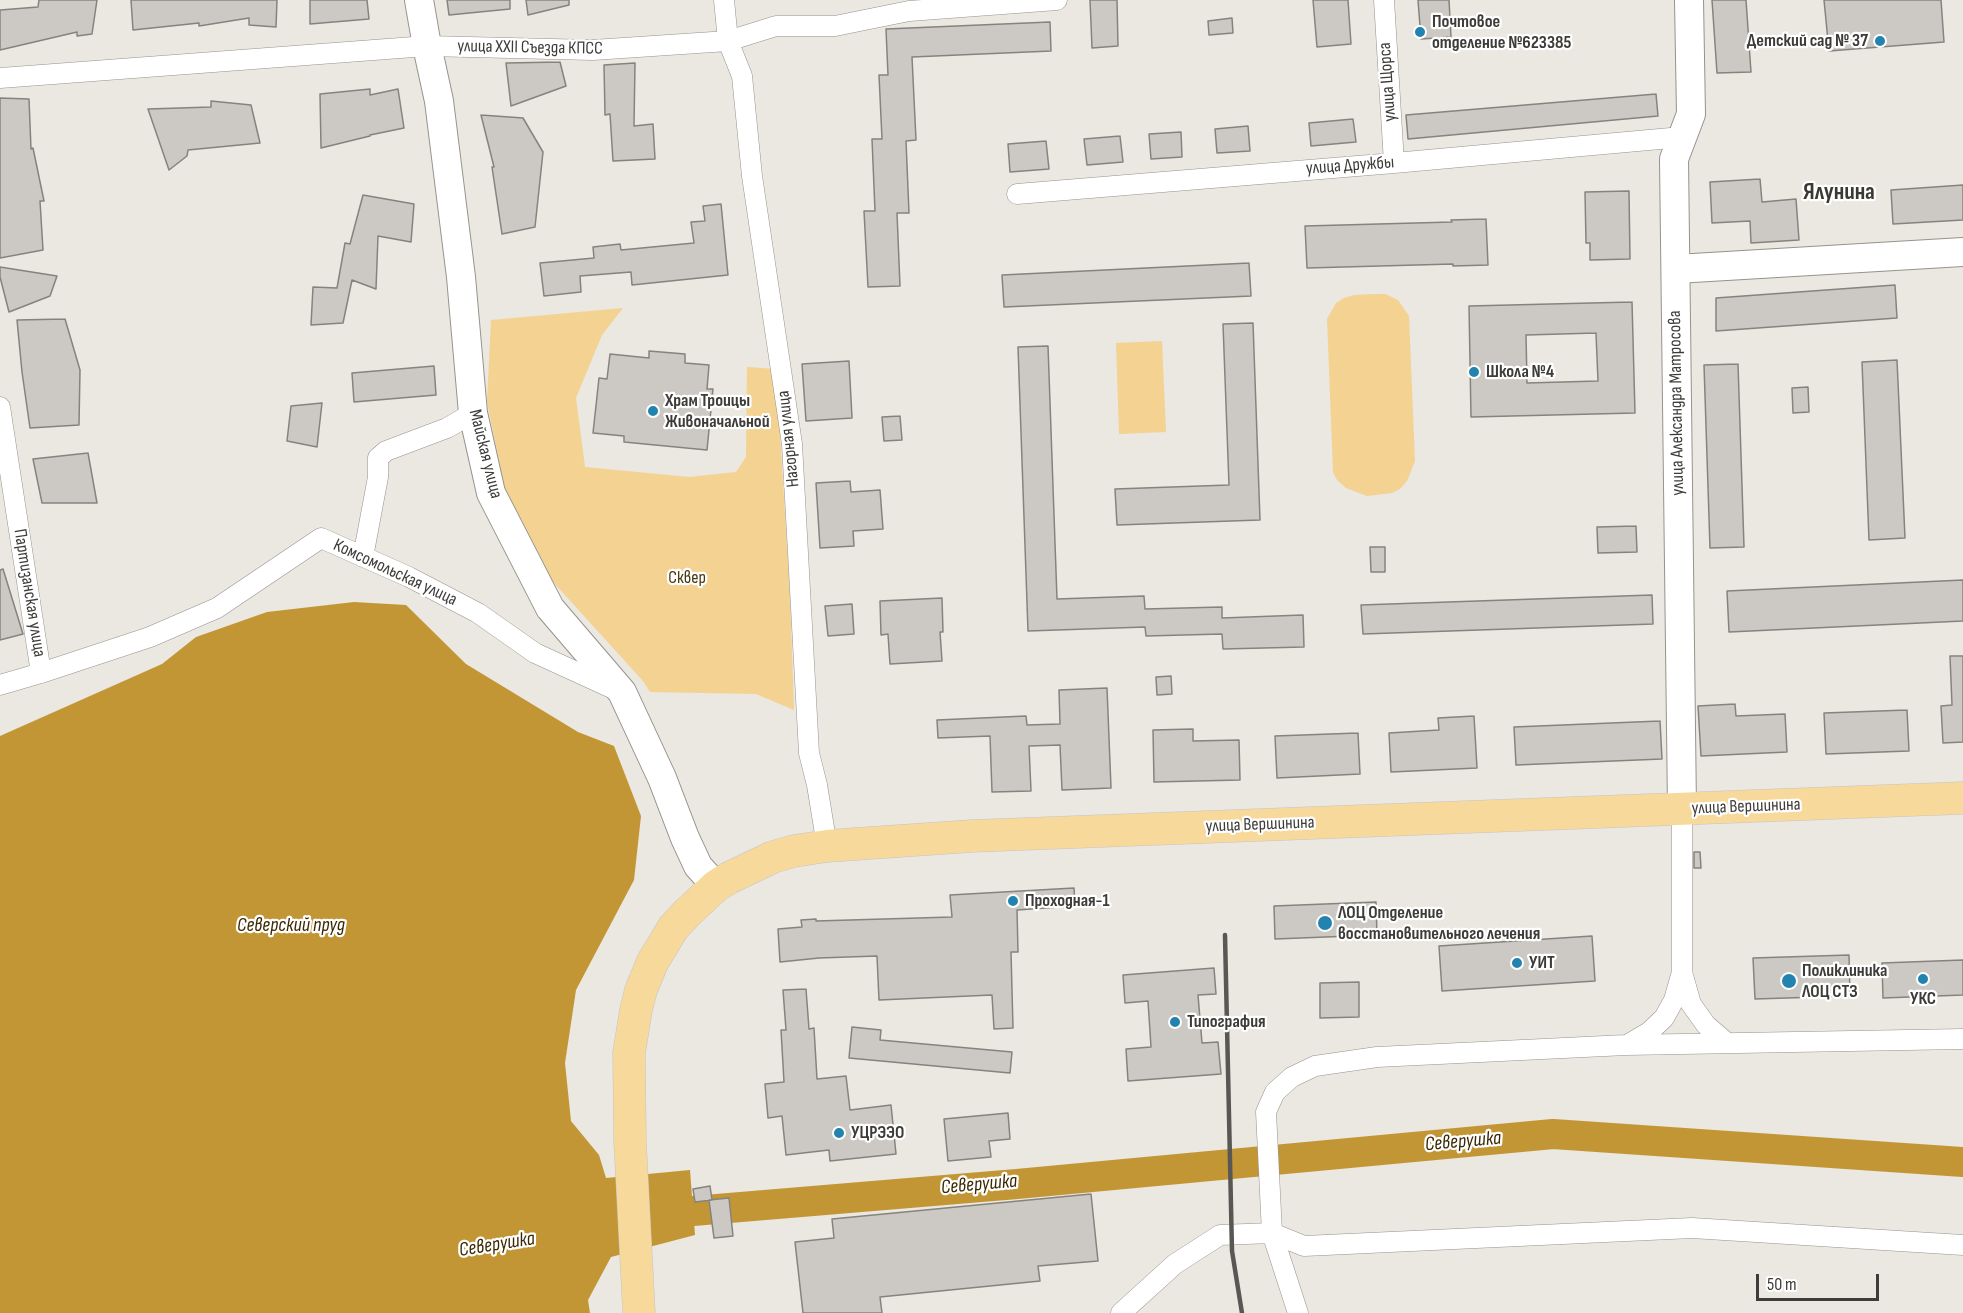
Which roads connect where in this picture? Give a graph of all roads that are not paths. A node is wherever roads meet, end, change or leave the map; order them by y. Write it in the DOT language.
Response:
graph roads {
  1 [pos="419,0"];
  2 [pos="724,0"];
  3 [pos="1057,0"];
  4 [pos="1384,0"];
  5 [pos="1689,0"];
  6 [pos="728,41"];
  7 [pos="427,46"];
  8 [pos="0,78"];
  9 [pos="1682,137"];
  10 [pos="1394,163"];
  11 [pos="1017,194"];
  12 [pos="1963,252"];
  13 [pos="1676,269"];
  14 [pos="0,407"];
  15 [pos="473,413"];
  16 [pos="363,557"];
  17 [pos="41,673"];
  18 [pos="0,685"];
  19 [pos="622,692"];
  20 [pos="1963,798"];
  21 [pos="1682,809"];
  22 [pos="827,846"];
  23 [pos="716,886"];
  24 [pos="1682,972"];
  25 [pos="1963,1039"];
  26 [pos="1727,1043"];
  27 [pos="1626,1045"];
  28 [pos="1272,1233"];
  29 [pos="1963,1245"];
  30 [pos="638,1303"];
  31 [pos="1120,1313"];
  32 [pos="1298,1313"];
  1 -- 7 [label="street, Майская улица"];
  2 -- 6 [label="street, Нагорная улица"];
  3 -- 6 [label="street, улица XXII Съезда КПСС"];
  4 -- 10 [label="street, улица Щорса"];
  5 -- 9 [label="street, улица Александра Матросова"];
  6 -- 7 [label="street, улица XXII Съезда КПСС"];
  6 -- 22 [label="street, Нагорная улица"];
  7 -- 8 [label="street, улица XXII Съезда КПСС"];
  7 -- 15 [label="street, Майская улица"];
  9 -- 10 [label="street, улица Дружбы"];
  9 -- 13 [label="street, улица Александра Матросова"];
  10 -- 11 [label="street, улица Дружбы"];
  12 -- 13 [label="street"];
  13 -- 21 [label="street, улица Александра Матросова"];
  14 -- 17 [label="street, Партизанская улица"];
  15 -- 16 [label="street"];
  15 -- 19 [label="street, Майская улица"];
  16 -- 17 [label="street, Комсомольская улица"];
  16 -- 19 [label="street, Комсомольская улица"];
  17 -- 18 [label="street, Комсомольская улица"];
  19 -- 23 [label="street, Майская улица"];
  20 -- 21 [label="main road, улица Вершинина"];
  21 -- 22 [label="main road, улица Вершинина"];
  21 -- 24 [label="street"];
  22 -- 23 [label="main road, улица Вершинина"];
  23 -- 30 [label="main road, улица Вершинина"];
  24 -- 26 [label="street"];
  24 -- 27 [label="street"];
  25 -- 26 [label="street"];
  26 -- 27 [label="street"];
  27 -- 28 [label="street"];
  28 -- 29 [label="street"];
  28 -- 31 [label="street"];
  28 -- 32 [label="street"];
}
